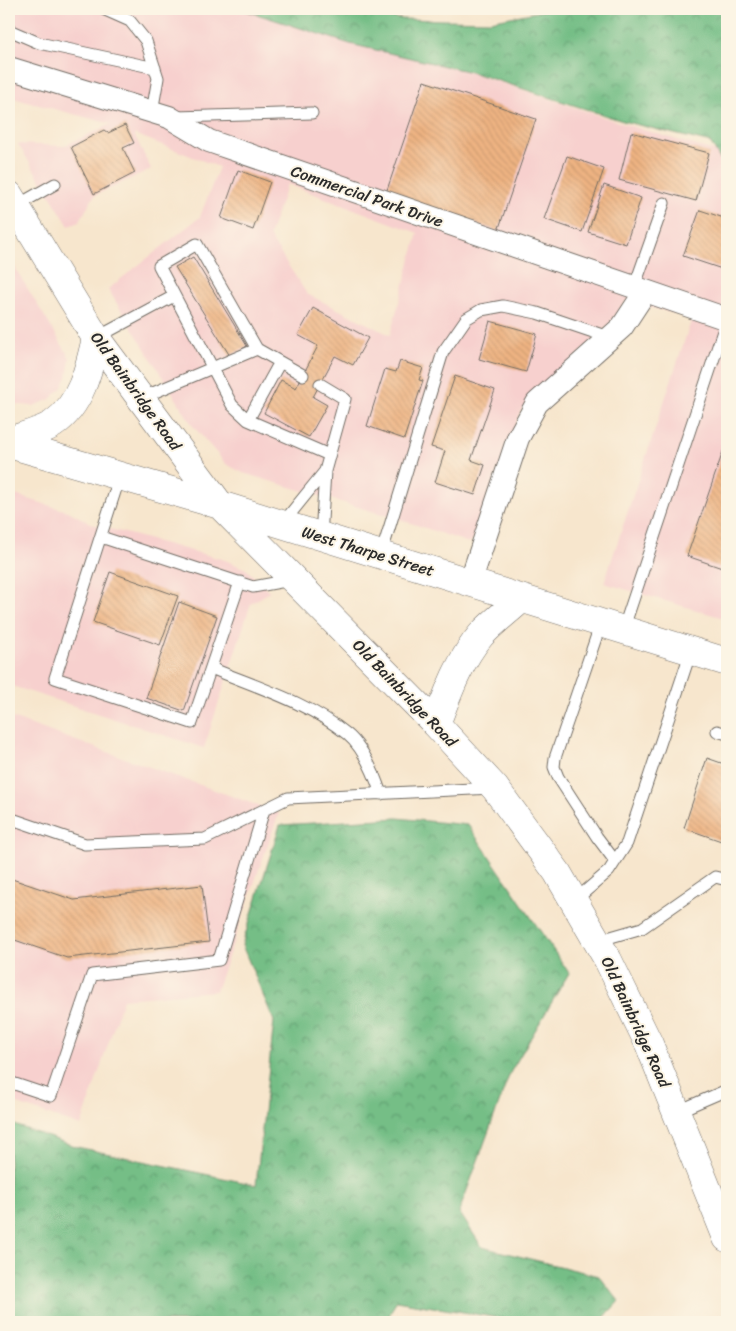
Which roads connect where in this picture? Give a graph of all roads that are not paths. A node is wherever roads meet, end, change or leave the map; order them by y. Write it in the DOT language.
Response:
graph roads {
  1 [pos="103,9"];
  2 [pos="9,30"];
  3 [pos="9,68"];
  4 [pos="155,68"];
  5 [pos="312,113"];
  6 [pos="161,114"];
  7 [pos="55,184"];
  8 [pos="11,200"];
  9 [pos="664,203"];
  10 [pos="640,290"];
  11 [pos="174,296"];
  12 [pos="727,319"];
  13 [pos="96,338"];
  14 [pos="611,338"];
  15 [pos="258,349"];
  16 [pos="280,362"];
  17 [pos="212,368"];
  18 [pos="303,375"];
  19 [pos="320,384"];
  20 [pos="141,398"];
  21 [pos="248,420"];
  22 [pos="9,442"];
  23 [pos="329,455"];
  24 [pos="325,471"];
  25 [pos="120,476"];
  26 [pos="220,505"];
  27 [pos="282,524"];
  28 [pos="101,537"];
  29 [pos="321,537"];
  30 [pos="381,555"];
  31 [pos="293,579"];
  32 [pos="240,582"];
  33 [pos="470,583"];
  34 [pos="521,599"];
  35 [pos="612,626"];
  36 [pos="691,651"];
  37 [pos="727,662"];
  38 [pos="211,668"];
  39 [pos="436,724"];
  40 [pos="495,788"];
  41 [pos="381,794"];
  42 [pos="264,810"];
  43 [pos="9,818"];
  44 [pos="615,861"];
  45 [pos="727,880"];
  46 [pos="574,901"];
  47 [pos="596,941"];
  48 [pos="9,1082"];
  49 [pos="727,1090"];
  50 [pos="676,1112"];
  51 [pos="727,1238"];
  1 -- 4 [label="lane"];
  2 -- 4 [label="lane"];
  3 -- 6 [label="street, Commercial Park Drive"];
  4 -- 6 [label="lane"];
  5 -- 6 [label="lane"];
  6 -- 10 [label="street, Commercial Park Drive"];
  7 -- 8 [label="lane"];
  8 -- 13 [label="main road, Old Bainbridge Road"];
  9 -- 10 [label="lane"];
  10 -- 12 [label="street, Commercial Park Drive"];
  10 -- 14 [label="street"];
  11 -- 13 [label="lane"];
  11 -- 15 [label="lane"];
  11 -- 17 [label="lane"];
  12 -- 35 [label="lane"];
  13 -- 20 [label="main road, Old Bainbridge Road"];
  13 -- 22 [label="main road"];
  14 -- 30 [label="lane"];
  14 -- 33 [label="street"];
  15 -- 16 [label="lane"];
  15 -- 17 [label="lane"];
  16 -- 18 [label="lane"];
  16 -- 21 [label="lane"];
  17 -- 20 [label="lane"];
  17 -- 21 [label="lane"];
  19 -- 23 [label="lane"];
  20 -- 26 [label="main road, Old Bainbridge Road"];
  21 -- 23 [label="lane"];
  22 -- 25 [label="main road, West Tharpe Street"];
  23 -- 24 [label="lane"];
  24 -- 27 [label="lane"];
  24 -- 29 [label="lane"];
  25 -- 26 [label="main road, West Tharpe Street"];
  25 -- 28 [label="lane"];
  26 -- 27 [label="main road, West Tharpe Street"];
  26 -- 31 [label="main road, Old Bainbridge Road"];
  27 -- 29 [label="main road, West Tharpe Street"];
  28 -- 32 [label="lane"];
  28 -- 38 [label="lane"];
  29 -- 30 [label="main road, West Tharpe Street"];
  30 -- 33 [label="main road, West Tharpe Street"];
  31 -- 32 [label="lane"];
  31 -- 39 [label="main road, Old Bainbridge Road"];
  32 -- 38 [label="lane"];
  33 -- 34 [label="main road, West Tharpe Street"];
  34 -- 35 [label="main road, West Tharpe Street"];
  34 -- 39 [label="main road"];
  35 -- 36 [label="main road, West Tharpe Street"];
  35 -- 44 [label="lane"];
  36 -- 37 [label="main road, West Tharpe Street"];
  36 -- 44 [label="lane"];
  38 -- 41 [label="lane"];
  39 -- 40 [label="main road, Old Bainbridge Road"];
  40 -- 41 [label="lane"];
  40 -- 46 [label="main road, Old Bainbridge Road"];
  41 -- 42 [label="lane"];
  42 -- 43 [label="lane"];
  42 -- 48 [label="lane"];
  44 -- 46 [label="lane"];
  45 -- 47 [label="lane"];
  46 -- 47 [label="main road, Old Bainbridge Road"];
  47 -- 50 [label="main road, Old Bainbridge Road"];
  49 -- 50 [label="lane"];
  50 -- 51 [label="main road, Old Bainbridge Road"];
}
